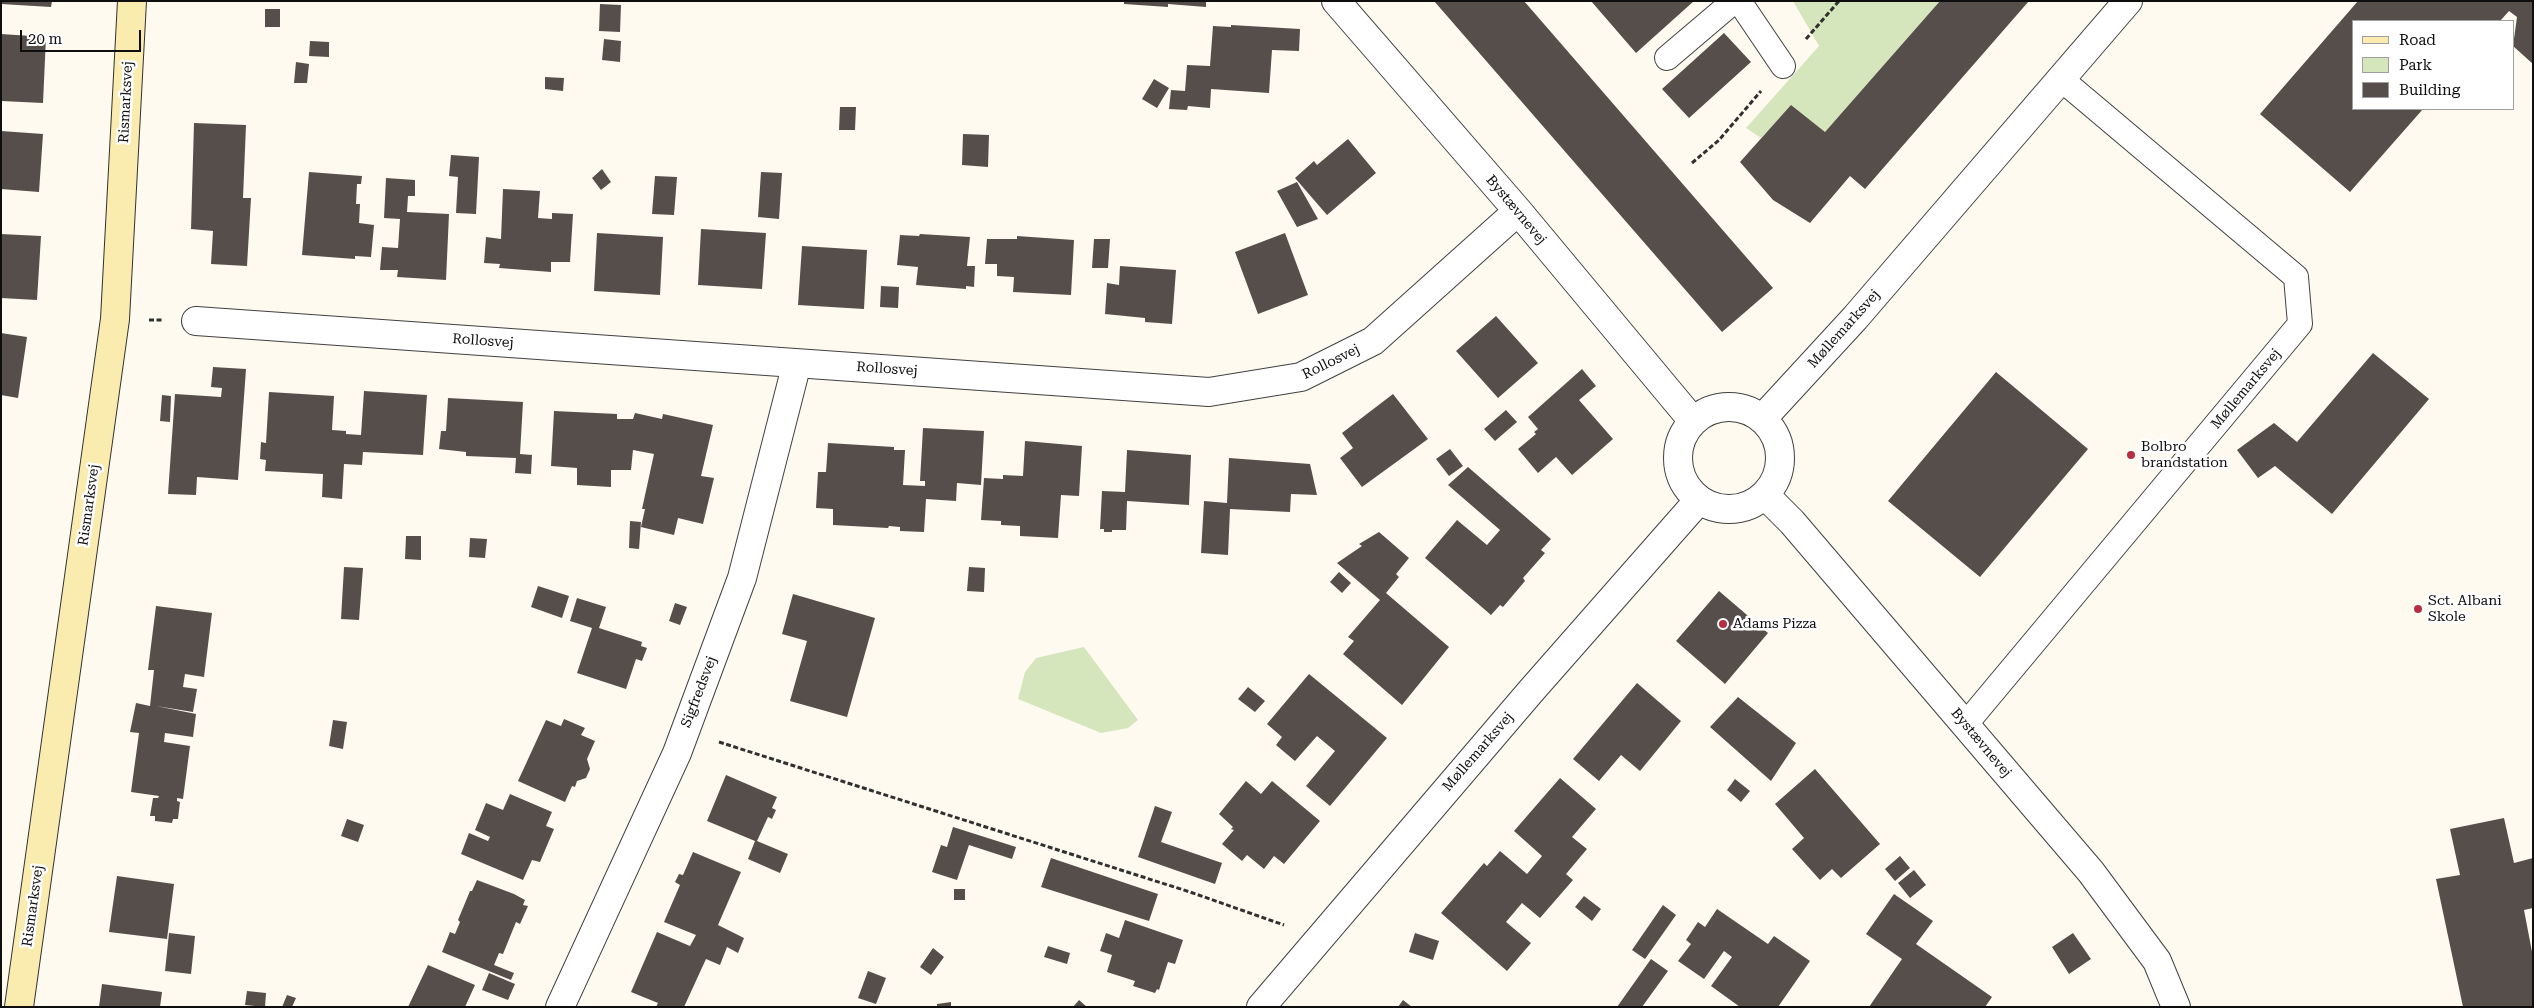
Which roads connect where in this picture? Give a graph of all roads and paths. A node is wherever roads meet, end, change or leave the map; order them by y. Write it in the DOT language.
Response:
graph roads {
  1 [pos="132,1"];
  2 [pos="1336,1"];
  3 [pos="1734,1"];
  4 [pos="1739,1"];
  5 [pos="1839,1"];
  6 [pos="2128,1"];
  7 [pos="1667,58"];
  8 [pos="1783,66"];
  9 [pos="2061,78"];
  10 [pos="1692,163"];
  11 [pos="1518,210"];
  12 [pos="115,319"];
  13 [pos="196,321"];
  14 [pos="797,363"];
  15 [pos="1762,419"];
  16 [pos="1693,421"];
  17 [pos="1765,495"];
  18 [pos="1699,500"];
  19 [pos="1965,725"];
  20 [pos="685,730"];
  21 [pos="1320,938"];
  22 [pos="19,1007"];
  23 [pos="560,1007"];
  24 [pos="1260,1007"];
  25 [pos="2176,1007"];
  1 -- 12 [label="main road, Rismarksvej"];
  2 -- 11 [label="street, Bystævnevej"];
  3 -- 7 [label="lane"];
  4 -- 8 [label="lane"];
  5 -- 8 [label="path"];
  6 -- 9 [label="street, Møllemarksvej"];
  8 -- 10 [label="path"];
  9 -- 15 [label="street, Møllemarksvej"];
  9 -- 19 [label="lane, Møllemarksvej"];
  11 -- 14 [label="street, Rollosvej"];
  11 -- 16 [label="street, Bystævnevej"];
  12 -- 13 [label="path"];
  12 -- 22 [label="main road, Rismarksvej"];
  13 -- 14 [label="street, Rollosvej"];
  14 -- 20 [label="street, Sigfredsvej"];
  15 -- 16 [label="street"];
  15 -- 17 [label="street"];
  16 -- 18 [label="street"];
  17 -- 18 [label="street"];
  17 -- 19 [label="street, Bystævnevej"];
  18 -- 21 [label="street, Møllemarksvej"];
  19 -- 25 [label="street, Bystævnevej"];
  20 -- 21 [label="path"];
  20 -- 23 [label="street, Sigfredsvej"];
  21 -- 24 [label="street, Møllemarksvej"];
}
